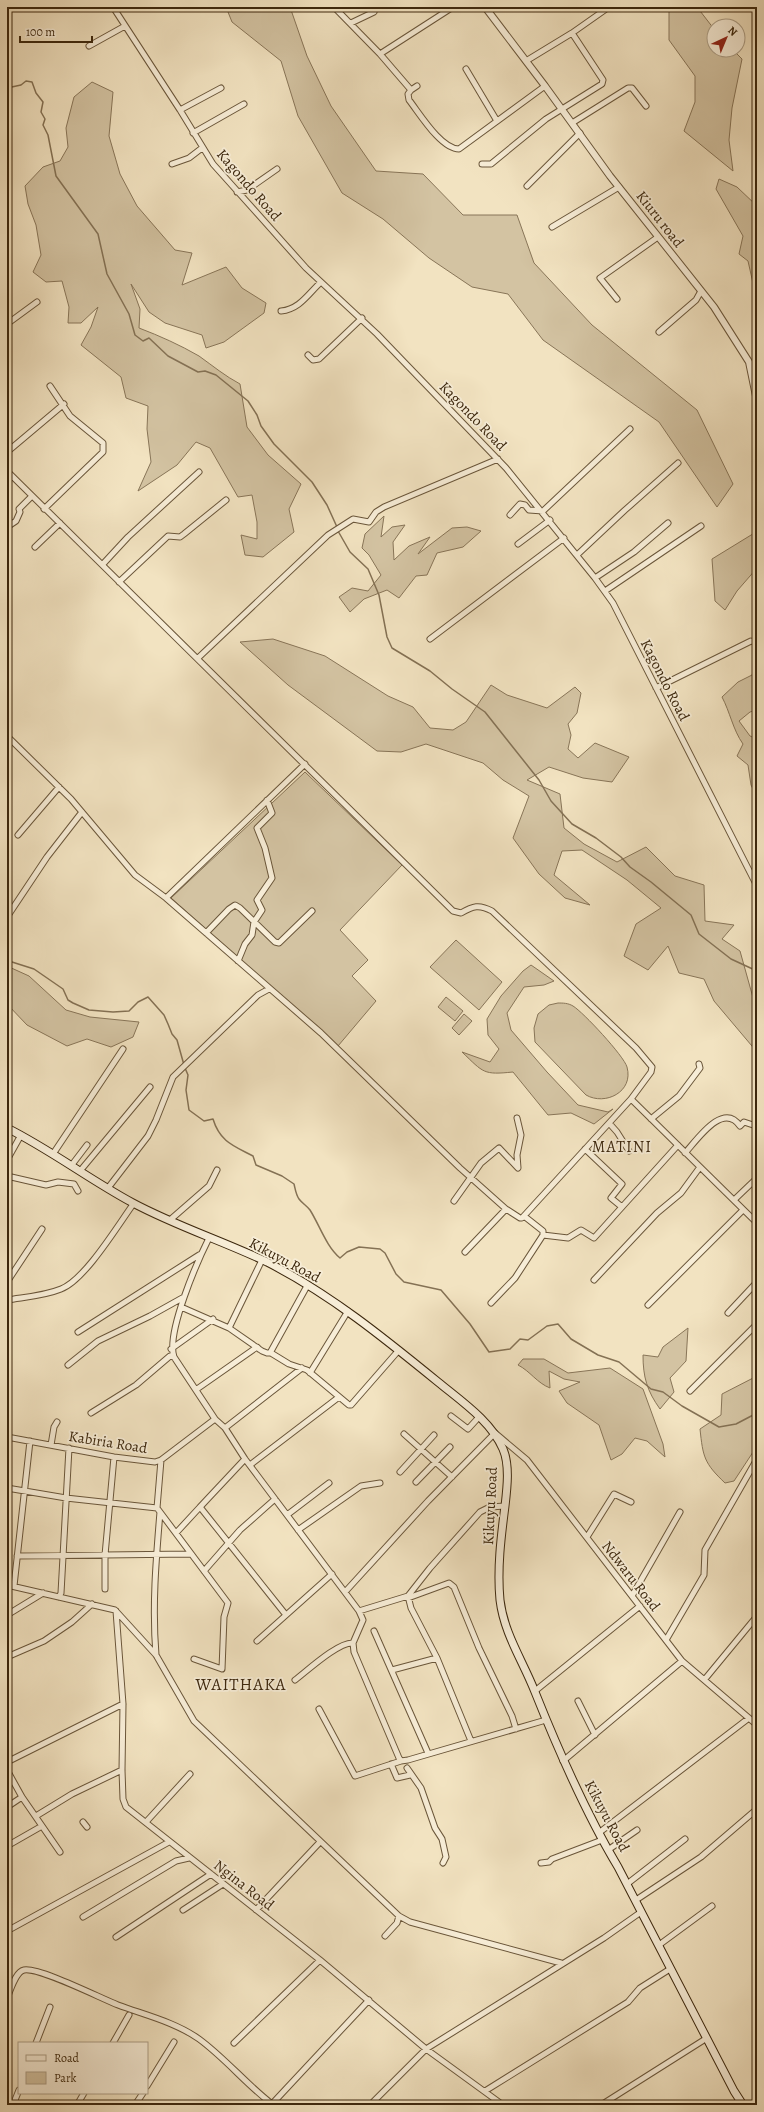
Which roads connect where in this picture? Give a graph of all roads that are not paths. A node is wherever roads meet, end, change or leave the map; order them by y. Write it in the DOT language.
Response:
graph roads {
  1 [pos="113,7"];
  2 [pos="334,7"];
  3 [pos="453,7"];
  4 [pos="485,7"];
  5 [pos="609,7"];
  6 [pos="374,12"];
  7 [pos="351,23"];
  8 [pos="125,26"];
  9 [pos="572,33"];
  10 [pos="89,46"];
  11 [pos="381,53"];
  12 [pos="526,61"];
  13 [pos="466,70"];
  14 [pos="418,86"];
  15 [pos="545,86"];
  16 [pos="221,88"];
  17 [pos="411,90"];
  18 [pos="244,104"];
  19 [pos="646,106"];
  20 [pos="562,109"];
  21 [pos="180,110"];
  22 [pos="497,121"];
  23 [pos="572,123"];
  24 [pos="193,133"];
  25 [pos="580,133"];
  26 [pos="202,148"];
  27 [pos="172,164"];
  28 [pos="482,164"];
  29 [pos="277,169"];
  30 [pos="527,186"];
  31 [pos="619,187"];
  32 [pos="237,192"];
  33 [pos="552,227"];
  34 [pos="658,237"];
  35 [pos="320,282"];
  36 [pos="701,291"];
  37 [pos="617,299"];
  38 [pos="37,302"];
  39 [pos="281,311"];
  40 [pos="362,318"];
  41 [pos="7,324"];
  42 [pos="659,332"];
  43 [pos="308,355"];
  44 [pos="50,386"];
  45 [pos="757,401"];
  46 [pos="64,404"];
  47 [pos="630,429"];
  48 [pos="7,452"];
  49 [pos="498,459"];
  50 [pos="678,463"];
  51 [pos="199,472"];
  52 [pos="9,473"];
  53 [pos="7,480"];
  54 [pos="32,496"];
  55 [pos="226,500"];
  56 [pos="44,509"];
  57 [pos="543,511"];
  58 [pos="510,515"];
  59 [pos="550,520"];
  60 [pos="668,523"];
  61 [pos="60,524"];
  62 [pos="701,526"];
  63 [pos="7,527"];
  64 [pos="564,538"];
  65 [pos="518,544"];
  66 [pos="35,547"];
  67 [pos="577,555"];
  68 [pos="103,564"];
  69 [pos="595,578"];
  70 [pos="119,582"];
  71 [pos="605,591"];
  72 [pos="430,639"];
  73 [pos="757,643"];
  74 [pos="198,658"];
  75 [pos="656,688"];
  76 [pos="7,736"];
  77 [pos="305,764"];
  78 [pos="59,787"];
  79 [pos="267,800"];
  80 [pos="82,812"];
  81 [pos="18,835"];
  82 [pos="757,886"];
  83 [pos="166,898"];
  84 [pos="312,911"];
  85 [pos="7,917"];
  86 [pos="254,922"];
  87 [pos="206,933"];
  88 [pos="238,961"];
  89 [pos="260,981"];
  90 [pos="269,989"];
  91 [pos="258,994"];
  92 [pos="123,1049"];
  93 [pos="699,1064"];
  94 [pos="150,1087"];
  95 [pos="631,1099"];
  96 [pos="517,1118"];
  97 [pos="651,1119"];
  98 [pos="609,1123"];
  99 [pos="752,1125"];
  100 [pos="7,1128"];
  101 [pos="20,1135"];
  102 [pos="87,1145"];
  103 [pos="678,1145"];
  104 [pos="585,1149"];
  105 [pos="628,1151"];
  106 [pos="685,1153"];
  107 [pos="53,1154"];
  108 [pos="7,1160"];
  109 [pos="71,1166"];
  110 [pos="700,1167"];
  111 [pos="217,1170"];
  112 [pos="80,1172"];
  113 [pos="7,1176"];
  114 [pos="470,1178"];
  115 [pos="757,1178"];
  116 [pos="108,1188"];
  117 [pos="78,1192"];
  118 [pos="734,1200"];
  119 [pos="454,1201"];
  120 [pos="134,1203"];
  121 [pos="622,1207"];
  122 [pos="506,1209"];
  123 [pos="743,1210"];
  124 [pos="524,1216"];
  125 [pos="170,1220"];
  126 [pos="757,1223"];
  127 [pos="42,1229"];
  128 [pos="543,1235"];
  129 [pos="209,1238"];
  130 [pos="465,1252"];
  131 [pos="199,1255"];
  132 [pos="262,1260"];
  133 [pos="594,1280"];
  134 [pos="7,1282"];
  135 [pos="757,1282"];
  136 [pos="307,1286"];
  137 [pos="184,1297"];
  138 [pos="7,1300"];
  139 [pos="491,1303"];
  140 [pos="648,1305"];
  141 [pos="181,1307"];
  142 [pos="348,1312"];
  143 [pos="728,1313"];
  144 [pos="213,1319"];
  145 [pos="757,1324"];
  146 [pos="228,1328"];
  147 [pos="78,1332"];
  148 [pos="171,1349"];
  149 [pos="259,1349"];
  150 [pos="399,1350"];
  151 [pos="270,1353"];
  152 [pos="174,1357"];
  153 [pos="68,1365"];
  154 [pos="302,1368"];
  155 [pos="310,1373"];
  156 [pos="197,1390"];
  157 [pos="690,1392"];
  158 [pos="339,1398"];
  159 [pos="91,1413"];
  160 [pos="451,1416"];
  161 [pos="479,1417"];
  162 [pos="215,1419"];
  163 [pos="57,1422"];
  164 [pos="225,1428"];
  165 [pos="495,1433"];
  166 [pos="404,1434"];
  167 [pos="434,1435"];
  168 [pos="7,1437"];
  169 [pos="30,1441"];
  170 [pos="51,1445"];
  171 [pos="450,1447"];
  172 [pos="69,1448"];
  173 [pos="422,1449"];
  174 [pos="114,1457"];
  175 [pos="245,1459"];
  176 [pos="757,1459"];
  177 [pos="160,1460"];
  178 [pos="436,1462"];
  179 [pos="250,1465"];
  180 [pos="400,1472"];
  181 [pos="452,1477"];
  182 [pos="416,1482"];
  183 [pos="329,1483"];
  184 [pos="380,1483"];
  185 [pos="7,1488"];
  186 [pos="26,1490"];
  187 [pos="66,1498"];
  188 [pos="275,1499"];
  189 [pos="110,1502"];
  190 [pos="631,1502"];
  191 [pos="505,1506"];
  192 [pos="200,1507"];
  193 [pos="158,1510"];
  194 [pos="680,1512"];
  195 [pos="287,1515"];
  196 [pos="298,1530"];
  197 [pos="176,1533"];
  198 [pos="587,1537"];
  199 [pos="228,1544"];
  200 [pos="62,1554"];
  201 [pos="191,1554"];
  202 [pos="105,1555"];
  203 [pos="156,1555"];
  204 [pos="17,1556"];
  205 [pos="204,1571"];
  206 [pos="332,1574"];
  207 [pos="7,1585"];
  208 [pos="14,1586"];
  209 [pos="105,1589"];
  210 [pos="345,1592"];
  211 [pos="43,1593"];
  212 [pos="59,1596"];
  213 [pos="632,1596"];
  214 [pos="408,1597"];
  215 [pos="92,1604"];
  216 [pos="640,1606"];
  217 [pos="115,1610"];
  218 [pos="359,1611"];
  219 [pos="7,1615"];
  220 [pos="286,1615"];
  221 [pos="757,1616"];
  222 [pos="374,1630"];
  223 [pos="666,1640"];
  224 [pos="257,1641"];
  225 [pos="353,1643"];
  226 [pos="156,1655"];
  227 [pos="7,1657"];
  228 [pos="437,1658"];
  229 [pos="194,1659"];
  230 [pos="682,1661"];
  231 [pos="392,1670"];
  232 [pos="705,1679"];
  233 [pos="295,1680"];
  234 [pos="535,1691"];
  235 [pos="578,1701"];
  236 [pos="123,1704"];
  237 [pos="319,1709"];
  238 [pos="749,1718"];
  239 [pos="546,1720"];
  240 [pos="757,1725"];
  241 [pos="516,1729"];
  242 [pos="595,1735"];
  243 [pos="471,1741"];
  244 [pos="428,1753"];
  245 [pos="401,1760"];
  246 [pos="563,1761"];
  247 [pos="7,1762"];
  248 [pos="392,1764"];
  249 [pos="407,1768"];
  250 [pos="7,1770"];
  251 [pos="122,1770"];
  252 [pos="190,1774"];
  253 [pos="410,1774"];
  254 [pos="22,1797"];
  255 [pos="7,1807"];
  256 [pos="757,1809"];
  257 [pos="36,1816"];
  258 [pos="83,1822"];
  259 [pos="146,1822"];
  260 [pos="42,1826"];
  261 [pos="87,1827"];
  262 [pos="637,1830"];
  263 [pos="600,1832"];
  264 [pos="684,1839"];
  265 [pos="602,1840"];
  266 [pos="169,1842"];
  267 [pos="320,1842"];
  268 [pos="7,1846"];
  269 [pos="608,1850"];
  270 [pos="60,1852"];
  271 [pos="189,1858"];
  272 [pos="442,1863"];
  273 [pos="541,1863"];
  274 [pos="211,1874"];
  275 [pos="223,1884"];
  276 [pos="627,1884"];
  277 [pos="636,1900"];
  278 [pos="712,1906"];
  279 [pos="183,1910"];
  280 [pos="256,1910"];
  281 [pos="641,1912"];
  282 [pos="399,1916"];
  283 [pos="83,1917"];
  284 [pos="7,1932"];
  285 [pos="385,1936"];
  286 [pos="116,1937"];
  287 [pos="659,1945"];
  288 [pos="320,1960"];
  289 [pos="561,1963"];
  290 [pos="670,1969"];
  291 [pos="7,1998"];
  292 [pos="369,2000"];
  293 [pos="50,2006"];
  294 [pos="129,2016"];
  295 [pos="707,2038"];
  296 [pos="36,2042"];
  297 [pos="114,2042"];
  298 [pos="174,2042"];
  299 [pos="234,2044"];
  300 [pos="426,2049"];
  301 [pos="148,2084"];
  302 [pos="485,2091"];
  303 [pos="18,2093"];
  304 [pos="83,2094"];
  305 [pos="142,2094"];
  306 [pos="496,2103"];
  307 [pos="371,2104"];
  308 [pos="14,2105"];
  309 [pos="77,2105"];
  310 [pos="135,2105"];
  311 [pos="271,2105"];
  312 [pos="503,2105"];
  313 [pos="601,2105"];
  314 [pos="743,2105"];
  1 -- 8 [label="street, Kagondo Road"];
  2 -- 7 [label="street"];
  3 -- 11 [label="street"];
  4 -- 12 [label="street"];
  5 -- 9 [label="street"];
  6 -- 7 [label="street"];
  7 -- 11 [label="street"];
  8 -- 10 [label="street"];
  8 -- 21 [label="street, Kagondo Road"];
  9 -- 12 [label="street"];
  9 -- 20 [label="street"];
  11 -- 17 [label="street"];
  12 -- 15 [label="street, Kiuru road"];
  13 -- 22 [label="street"];
  14 -- 17 [label="street"];
  15 -- 20 [label="street, Kiuru road"];
  15 -- 22 [label="street"];
  16 -- 21 [label="street"];
  17 -- 22 [label="street"];
  18 -- 24 [label="street"];
  19 -- 23 [label="street"];
  20 -- 23 [label="street, Kiuru road"];
  20 -- 28 [label="street"];
  21 -- 24 [label="street, Kagondo Road"];
  23 -- 25 [label="street, Kiuru road"];
  24 -- 26 [label="street, Kagondo Road"];
  25 -- 30 [label="street"];
  25 -- 31 [label="street, Kiuru road"];
  26 -- 27 [label="street"];
  26 -- 32 [label="street, Kagondo Road"];
  29 -- 32 [label="street"];
  31 -- 33 [label="street"];
  31 -- 34 [label="street, Kiuru road"];
  32 -- 35 [label="street, Kagondo Road"];
  34 -- 36 [label="street, Kiuru road"];
  34 -- 37 [label="street"];
  35 -- 39 [label="street"];
  35 -- 40 [label="street, Kagondo Road"];
  36 -- 42 [label="street"];
  36 -- 45 [label="street, Kiuru road"];
  38 -- 41 [label="street"];
  40 -- 43 [label="street"];
  40 -- 49 [label="street, Kagondo Road"];
  44 -- 46 [label="street"];
  46 -- 48 [label="street"];
  46 -- 56 [label="street"];
  47 -- 57 [label="street"];
  49 -- 57 [label="street, Kagondo Road"];
  49 -- 74 [label="street"];
  50 -- 67 [label="street"];
  51 -- 68 [label="street"];
  52 -- 53 [label="street"];
  52 -- 54 [label="street"];
  54 -- 56 [label="street"];
  54 -- 63 [label="street"];
  55 -- 70 [label="street"];
  56 -- 61 [label="street"];
  57 -- 58 [label="street"];
  57 -- 59 [label="street, Kagondo Road"];
  59 -- 64 [label="street, Kagondo Road"];
  59 -- 65 [label="street"];
  60 -- 69 [label="street"];
  61 -- 66 [label="street"];
  61 -- 68 [label="street"];
  62 -- 71 [label="street"];
  64 -- 67 [label="street, Kagondo Road"];
  64 -- 72 [label="street"];
  67 -- 69 [label="street, Kagondo Road"];
  68 -- 70 [label="street"];
  69 -- 71 [label="street, Kagondo Road"];
  70 -- 74 [label="street"];
  71 -- 75 [label="street, Kagondo Road"];
  73 -- 75 [label="street"];
  74 -- 77 [label="street"];
  75 -- 82 [label="street, Kagondo Road"];
  76 -- 78 [label="street"];
  77 -- 79 [label="street"];
  77 -- 95 [label="street"];
  78 -- 80 [label="street"];
  78 -- 81 [label="street"];
  79 -- 83 [label="street"];
  79 -- 86 [label="street"];
  80 -- 83 [label="street"];
  80 -- 85 [label="street"];
  83 -- 87 [label="street"];
  84 -- 86 [label="street"];
  86 -- 87 [label="street"];
  86 -- 88 [label="street"];
  87 -- 88 [label="street"];
  88 -- 89 [label="street"];
  89 -- 90 [label="street"];
  89 -- 91 [label="street"];
  90 -- 91 [label="street"];
  90 -- 114 [label="street"];
  91 -- 116 [label="street"];
  92 -- 107 [label="street"];
  93 -- 97 [label="street"];
  94 -- 112 [label="street"];
  95 -- 97 [label="street"];
  95 -- 98 [label="street"];
  96 -- 114 [label="street"];
  97 -- 103 [label="street"];
  98 -- 104 [label="street"];
  98 -- 105 [label="street"];
  99 -- 106 [label="street"];
  100 -- 101 [label="main road, Kikuyu Road"];
  101 -- 107 [label="main road, Kikuyu Road"];
  101 -- 108 [label="street"];
  102 -- 109 [label="street"];
  103 -- 106 [label="street"];
  103 -- 121 [label="street"];
  104 -- 121 [label="street"];
  104 -- 124 [label="street"];
  106 -- 110 [label="street"];
  107 -- 109 [label="main road, Kikuyu Road"];
  109 -- 112 [label="main road, Kikuyu Road"];
  110 -- 118 [label="street"];
  110 -- 133 [label="street"];
  111 -- 125 [label="street"];
  112 -- 116 [label="main road, Kikuyu Road"];
  113 -- 117 [label="street"];
  114 -- 119 [label="street"];
  114 -- 122 [label="street"];
  115 -- 118 [label="street"];
  116 -- 120 [label="main road, Kikuyu Road"];
  118 -- 123 [label="street"];
  120 -- 125 [label="main road, Kikuyu Road"];
  120 -- 138 [label="street"];
  121 -- 128 [label="street"];
  122 -- 124 [label="street"];
  122 -- 130 [label="street"];
  123 -- 126 [label="street"];
  123 -- 140 [label="street"];
  124 -- 128 [label="street"];
  125 -- 129 [label="main road, Kikuyu Road"];
  127 -- 134 [label="street"];
  128 -- 139 [label="street"];
  129 -- 131 [label="street"];
  129 -- 132 [label="main road, Kikuyu Road"];
  131 -- 137 [label="street"];
  131 -- 147 [label="street"];
  132 -- 136 [label="main road, Kikuyu Road"];
  132 -- 146 [label="street"];
  135 -- 143 [label="street"];
  136 -- 142 [label="main road, Kikuyu Road"];
  136 -- 151 [label="street"];
  137 -- 141 [label="street"];
  137 -- 153 [label="street"];
  141 -- 144 [label="street"];
  141 -- 148 [label="street"];
  142 -- 150 [label="main road, Kikuyu Road"];
  142 -- 155 [label="street"];
  144 -- 146 [label="street"];
  144 -- 148 [label="street"];
  145 -- 157 [label="street"];
  146 -- 149 [label="street"];
  148 -- 152 [label="street"];
  149 -- 151 [label="street"];
  149 -- 156 [label="street"];
  150 -- 158 [label="street"];
  150 -- 161 [label="main road, Kikuyu Road"];
  151 -- 154 [label="street"];
  152 -- 156 [label="street"];
  152 -- 159 [label="street"];
  154 -- 155 [label="street"];
  154 -- 164 [label="street"];
  155 -- 158 [label="street"];
  156 -- 162 [label="street"];
  158 -- 179 [label="street"];
  160 -- 161 [label="street"];
  161 -- 165 [label="main road, Kikuyu Road"];
  162 -- 164 [label="street"];
  162 -- 177 [label="street, Kabiria Road"];
  163 -- 170 [label="street"];
  164 -- 175 [label="street"];
  165 -- 181 [label="street"];
  165 -- 191 [label="main road, Kikuyu Road"];
  165 -- 198 [label="street, Ndwaru Road"];
  166 -- 173 [label="street"];
  167 -- 173 [label="street"];
  168 -- 169 [label="street, Kabiria Road"];
  169 -- 170 [label="street, Kabiria Road"];
  169 -- 186 [label="street"];
  170 -- 172 [label="street, Kabiria Road"];
  171 -- 178 [label="street"];
  172 -- 174 [label="street, Kabiria Road"];
  172 -- 187 [label="street"];
  173 -- 178 [label="street"];
  173 -- 180 [label="street"];
  174 -- 177 [label="street, Kabiria Road"];
  174 -- 189 [label="street"];
  175 -- 179 [label="street"];
  175 -- 192 [label="street"];
  176 -- 223 [label="street"];
  177 -- 193 [label="street"];
  178 -- 181 [label="street"];
  178 -- 182 [label="street"];
  179 -- 188 [label="street"];
  181 -- 210 [label="street"];
  183 -- 195 [label="street"];
  184 -- 196 [label="street"];
  185 -- 186 [label="street"];
  186 -- 187 [label="street"];
  186 -- 204 [label="street"];
  187 -- 189 [label="street"];
  187 -- 200 [label="street"];
  188 -- 195 [label="street"];
  188 -- 199 [label="street"];
  189 -- 193 [label="street"];
  189 -- 202 [label="street"];
  190 -- 198 [label="street"];
  191 -- 214 [label="street"];
  191 -- 234 [label="main road, Kikuyu Road"];
  192 -- 197 [label="street"];
  192 -- 199 [label="street"];
  193 -- 197 [label="street"];
  193 -- 203 [label="street"];
  194 -- 213 [label="street"];
  195 -- 196 [label="street"];
  196 -- 206 [label="street"];
  197 -- 201 [label="street"];
  198 -- 213 [label="street, Ndwaru Road"];
  199 -- 205 [label="street"];
  199 -- 220 [label="street"];
  200 -- 202 [label="street"];
  200 -- 204 [label="street"];
  200 -- 212 [label="street"];
  201 -- 203 [label="street"];
  201 -- 205 [label="street"];
  202 -- 203 [label="street"];
  202 -- 209 [label="street"];
  203 -- 226 [label="street"];
  204 -- 208 [label="street"];
  205 -- 229 [label="street"];
  206 -- 210 [label="street"];
  206 -- 220 [label="street"];
  207 -- 208 [label="street"];
  208 -- 211 [label="street"];
  210 -- 218 [label="street"];
  211 -- 212 [label="street"];
  211 -- 219 [label="street"];
  212 -- 215 [label="street"];
  213 -- 216 [label="street, Ndwaru Road"];
  214 -- 218 [label="street"];
  214 -- 228 [label="street"];
  214 -- 241 [label="street"];
  215 -- 217 [label="street"];
  215 -- 227 [label="street"];
  216 -- 223 [label="street, Ndwaru Road"];
  216 -- 234 [label="street"];
  217 -- 226 [label="street"];
  217 -- 236 [label="street, Ngina Road"];
  218 -- 225 [label="street"];
  220 -- 224 [label="street"];
  221 -- 232 [label="street"];
  222 -- 231 [label="street"];
  223 -- 230 [label="street, Ndwaru Road"];
  225 -- 233 [label="street"];
  225 -- 245 [label="street"];
  226 -- 267 [label="street"];
  228 -- 231 [label="street"];
  228 -- 243 [label="street"];
  230 -- 232 [label="street, Ndwaru Road"];
  230 -- 242 [label="street"];
  231 -- 244 [label="street"];
  232 -- 238 [label="street, Ndwaru Road"];
  234 -- 239 [label="main road, Kikuyu Road"];
  235 -- 242 [label="street"];
  236 -- 247 [label="street"];
  236 -- 251 [label="street, Ngina Road"];
  237 -- 248 [label="street"];
  238 -- 240 [label="street, Ndwaru Road"];
  238 -- 263 [label="street"];
  239 -- 241 [label="street"];
  239 -- 246 [label="main road, Kikuyu Road"];
  241 -- 243 [label="street"];
  242 -- 246 [label="street"];
  243 -- 244 [label="street"];
  244 -- 245 [label="street"];
  245 -- 248 [label="street"];
  246 -- 263 [label="main road, Kikuyu Road"];
  248 -- 253 [label="street"];
  249 -- 253 [label="street"];
  250 -- 254 [label="street"];
  251 -- 257 [label="street"];
  251 -- 259 [label="street, Ngina Road"];
  252 -- 259 [label="street"];
  253 -- 272 [label="street"];
  254 -- 255 [label="street"];
  254 -- 257 [label="street"];
  256 -- 277 [label="street"];
  257 -- 260 [label="street"];
  258 -- 261 [label="street"];
  259 -- 266 [label="street, Ngina Road"];
  260 -- 268 [label="street"];
  260 -- 270 [label="street"];
  262 -- 269 [label="street"];
  263 -- 265 [label="main road, Kikuyu Road"];
  264 -- 276 [label="street"];
  265 -- 269 [label="main road, Kikuyu Road"];
  265 -- 273 [label="street"];
  266 -- 271 [label="street, Ngina Road"];
  266 -- 284 [label="street"];
  267 -- 280 [label="street"];
  267 -- 282 [label="street"];
  269 -- 276 [label="main road, Kikuyu Road"];
  271 -- 274 [label="street, Ngina Road"];
  271 -- 283 [label="street"];
  274 -- 275 [label="street, Ngina Road"];
  274 -- 286 [label="street"];
  275 -- 279 [label="street"];
  275 -- 280 [label="street, Ngina Road"];
  276 -- 277 [label="main road, Kikuyu Road"];
  277 -- 281 [label="main road, Kikuyu Road"];
  278 -- 287 [label="street"];
  280 -- 288 [label="street, Ngina Road"];
  281 -- 287 [label="main road, Kikuyu Road"];
  281 -- 289 [label="street"];
  282 -- 285 [label="street"];
  282 -- 289 [label="street"];
  287 -- 290 [label="main road, Kikuyu Road"];
  288 -- 292 [label="street, Ngina Road"];
  288 -- 299 [label="street"];
  289 -- 300 [label="street"];
  290 -- 295 [label="main road, Kikuyu Road"];
  290 -- 302 [label="street"];
  291 -- 311 [label="street"];
  292 -- 300 [label="street, Ngina Road"];
  292 -- 311 [label="street"];
  293 -- 296 [label="street"];
  294 -- 297 [label="street"];
  295 -- 313 [label="street"];
  295 -- 314 [label="main road, Kikuyu Road"];
  298 -- 301 [label="street"];
  300 -- 302 [label="street, Ngina Road"];
  300 -- 307 [label="street"];
  302 -- 306 [label="street, Ngina Road"];
  303 -- 308 [label="street"];
  304 -- 309 [label="street"];
  305 -- 310 [label="street"];
  306 -- 312 [label="street, Ngina Road"];
}
